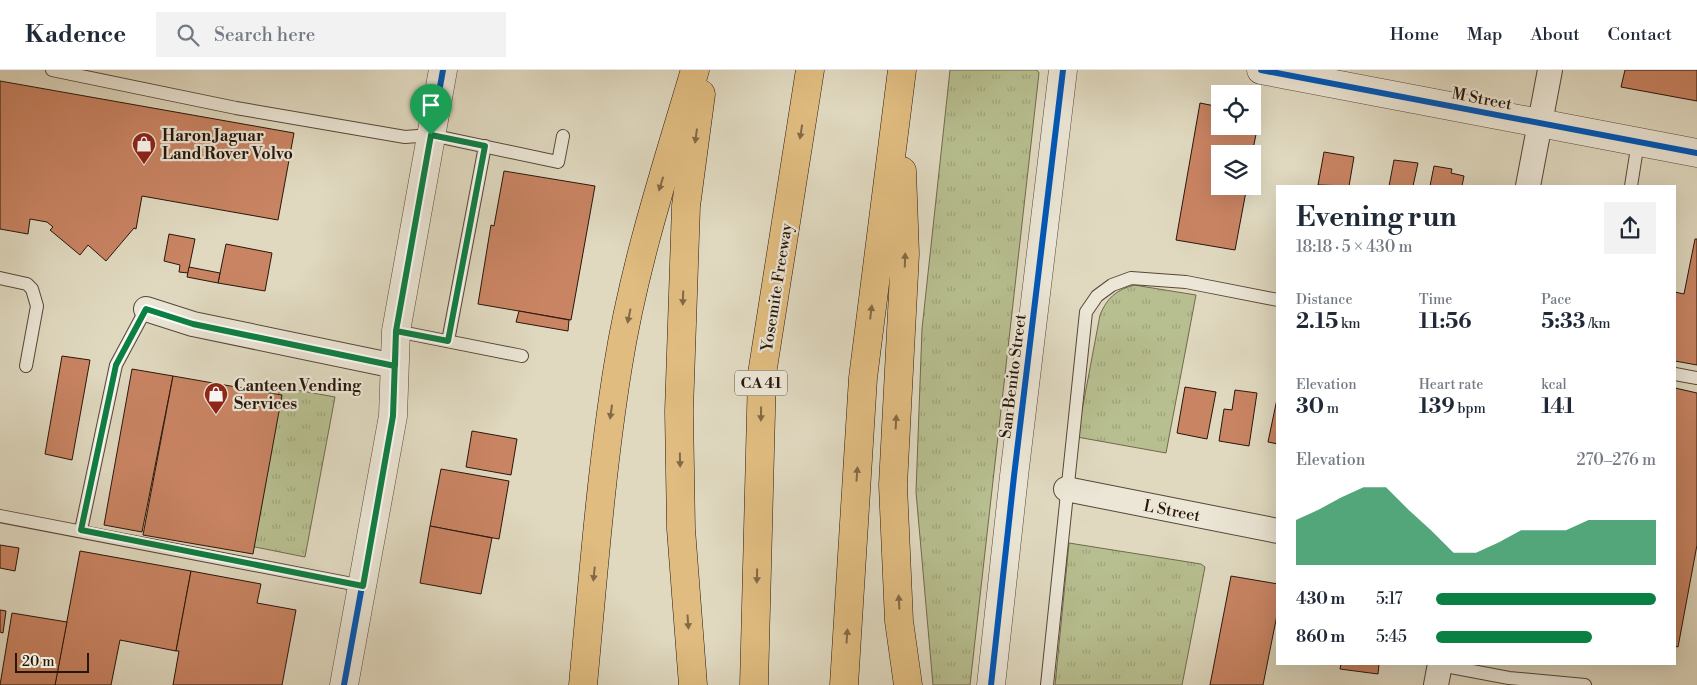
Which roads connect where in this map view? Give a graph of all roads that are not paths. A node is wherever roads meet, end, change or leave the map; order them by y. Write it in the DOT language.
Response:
graph roads {
  1 [pos="52,70"];
  2 [pos="443,70"];
  3 [pos="695,70"];
  4 [pos="702,70"];
  5 [pos="1063,70"];
  6 [pos="1261,70"];
  7 [pos="1550,70"];
  8 [pos="809,77"];
  9 [pos="900,81"];
  10 [pos="1540,123"];
  11 [pos="431,135"];
  12 [pos="563,136"];
  13 [pos="1638,142"];
  14 [pos="485,146"];
  15 [pos="1697,153"];
  16 [pos="1528,185"];
  17 [pos="1631,185"];
  18 [pos="0,278"];
  19 [pos="1276,300"];
  20 [pos="146,309"];
  21 [pos="396,331"];
  22 [pos="448,341"];
  23 [pos="522,356"];
  24 [pos="26,366"];
  25 [pos="395,366"];
  26 [pos="1676,374"];
  27 [pos="1697,378"];
  28 [pos="1066,489"];
  29 [pos="0,516"];
  30 [pos="81,530"];
  31 [pos="1276,531"];
  32 [pos="363,586"];
  33 [pos="1439,671"];
  34 [pos="344,685"];
  35 [pos="583,685"];
  36 [pos="693,685"];
  37 [pos="754,685"];
  38 [pos="844,685"];
  39 [pos="908,685"];
  40 [pos="991,685"];
  41 [pos="1047,685"];
  42 [pos="1586,685"];
  1 -- 11 [label="lane"];
  2 -- 11 [label="street"];
  3 -- 35 [label="highway, one-way"];
  4 -- 36 [label="highway, one-way"];
  5 -- 40 [label="street, San Benito Street"];
  6 -- 10 [label="street, M Street"];
  7 -- 10 [label="street"];
  8 -- 37 [label="highway, Yosemite Freeway / CA 41, one-way"];
  38 -- 9 [label="highway, one-way"];
  39 -- 9 [label="highway, one-way"];
  10 -- 13 [label="street, M Street"];
  10 -- 16 [label="street"];
  11 -- 14 [label="lane"];
  11 -- 21 [label="street"];
  12 -- 14 [label="lane"];
  13 -- 15 [label="street, M Street"];
  13 -- 17 [label="lane"];
  14 -- 22 [label="lane"];
  18 -- 24 [label="lane"];
  19 -- 28 [label="lane"];
  20 -- 25 [label="street"];
  20 -- 30 [label="lane"];
  21 -- 22 [label="lane"];
  21 -- 25 [label="street"];
  22 -- 23 [label="lane"];
  25 -- 32 [label="street"];
  26 -- 27 [label="lane"];
  28 -- 31 [label="street, L Street"];
  28 -- 41 [label="lane"];
  29 -- 30 [label="lane"];
  30 -- 32 [label="lane"];
  32 -- 34 [label="street"];
  33 -- 42 [label="lane"];
}
